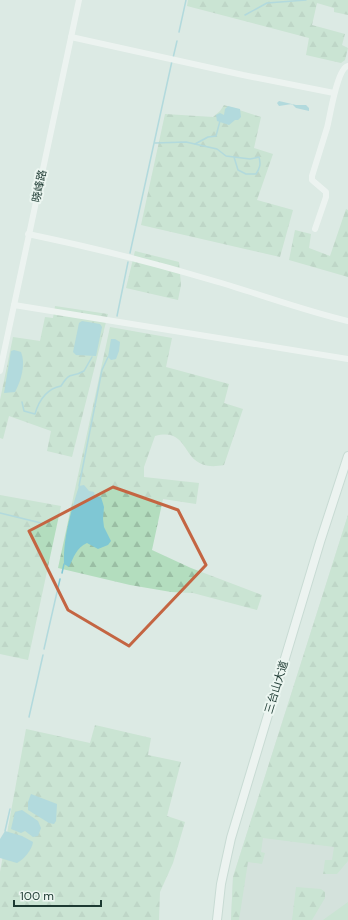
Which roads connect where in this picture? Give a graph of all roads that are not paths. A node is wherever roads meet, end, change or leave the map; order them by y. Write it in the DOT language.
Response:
graph roads {
  1 [pos="79,0"];
  2 [pos="71,37"];
  3 [pos="348,66"];
  4 [pos="334,93"];
  5 [pos="315,229"];
  6 [pos="28,234"];
  7 [pos="14,305"];
  8 [pos="348,321"];
  9 [pos="348,359"];
  10 [pos="0,371"];
  11 [pos="348,456"];
  12 [pos="217,920"];
  1 -- 2 [label="street, 晓峰路"];
  2 -- 4 [label="street"];
  2 -- 6 [label="street, 晓峰路"];
  3 -- 4 [label="street"];
  4 -- 5 [label="street"];
  6 -- 7 [label="street, 晓峰路"];
  6 -- 8 [label="street"];
  7 -- 9 [label="street"];
  7 -- 10 [label="street, 晓峰路"];
  11 -- 12 [label="main road, 三台山大道"];
}
